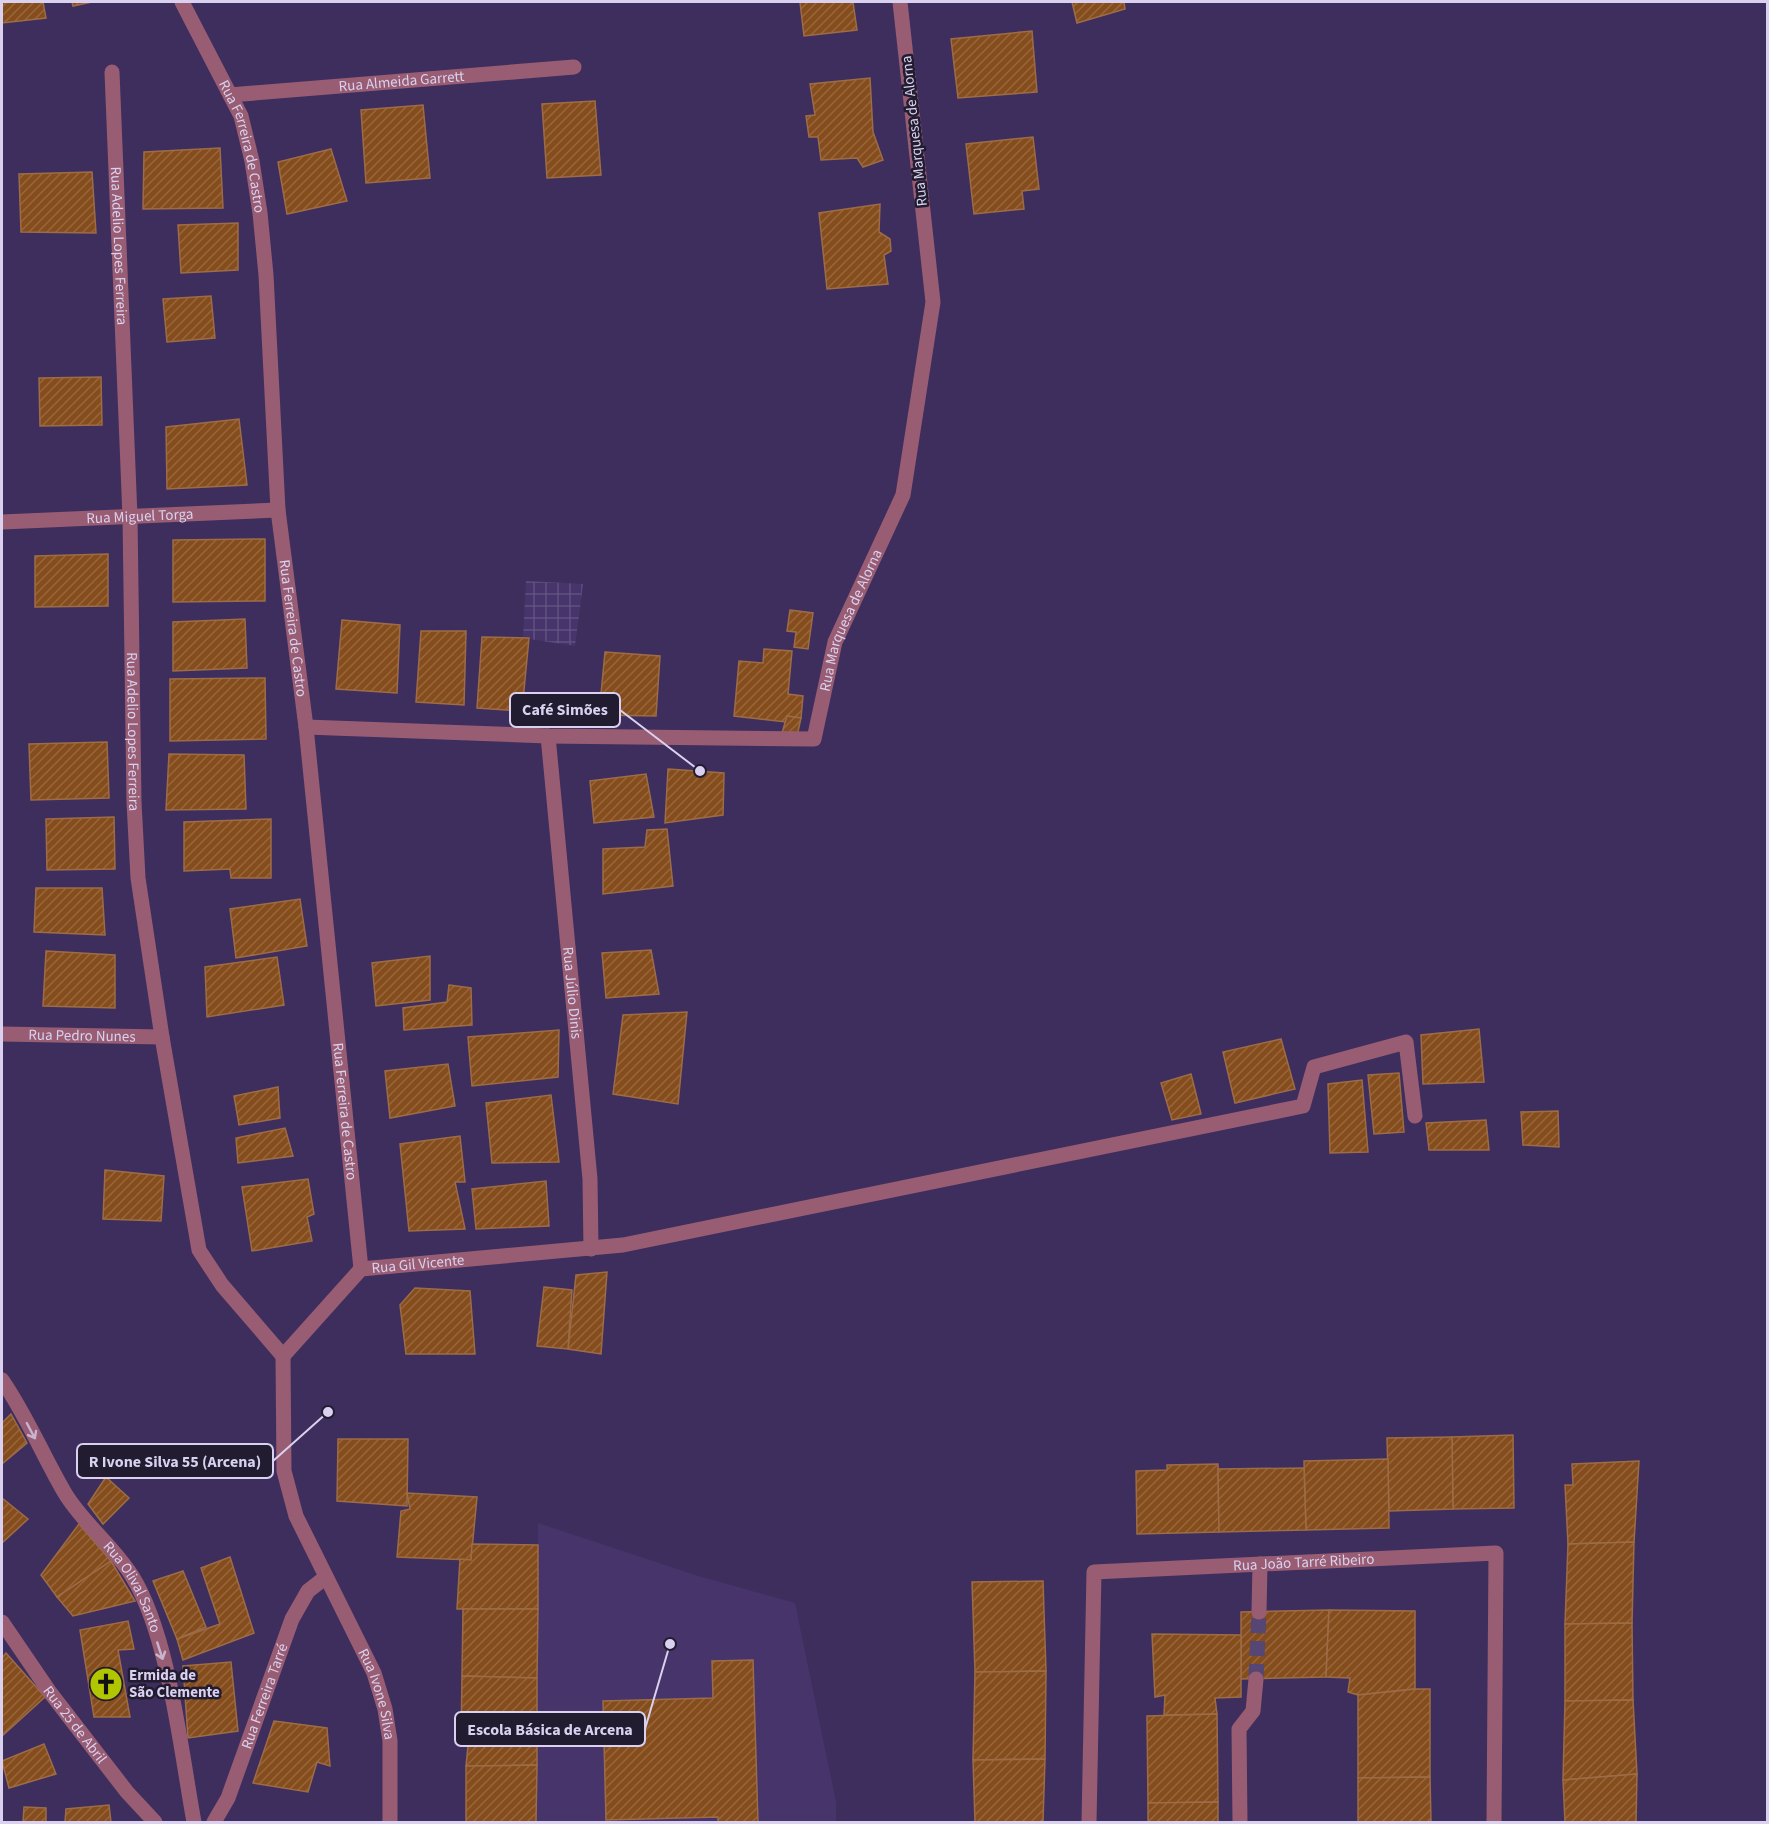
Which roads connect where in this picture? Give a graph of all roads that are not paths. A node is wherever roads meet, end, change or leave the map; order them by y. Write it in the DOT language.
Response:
graph roads {
  1 [pos="182,2"];
  2 [pos="900,2"];
  3 [pos="574,67"];
  4 [pos="112,72"];
  5 [pos="230,95"];
  6 [pos="278,510"];
  7 [pos="130,517"];
  8 [pos="2,522"];
  9 [pos="306,727"];
  10 [pos="548,736"];
  11 [pos="2,1034"];
  12 [pos="162,1037"];
  13 [pos="1415,1116"];
  14 [pos="591,1249"];
  15 [pos="362,1269"];
  16 [pos="283,1356"];
  17 [pos="2,1380"];
  18 [pos="1260,1564"];
  19 [pos="326,1577"];
  20 [pos="1259,1612"];
  21 [pos="2,1622"];
  22 [pos="1256,1679"];
  23 [pos="155,1822"];
  24 [pos="194,1822"];
  25 [pos="214,1822"];
  26 [pos="390,1822"];
  27 [pos="1089,1822"];
  28 [pos="1240,1822"];
  29 [pos="1494,1822"];
  1 -- 5 [label="street, Rua Ferreira de Castro"];
  2 -- 10 [label="street, Rua Marquesa de Alorna"];
  3 -- 5 [label="street, Rua Almeida Garrett"];
  4 -- 7 [label="street, Rua Adelio Lopes Ferreira"];
  5 -- 6 [label="street, Rua Ferreira de Castro"];
  6 -- 7 [label="street, Rua Miguel Torga"];
  6 -- 9 [label="street, Rua Ferreira de Castro"];
  7 -- 8 [label="street, Rua Miguel Torga"];
  7 -- 12 [label="street, Rua Adelio Lopes Ferreira"];
  9 -- 10 [label="street, Rua Marquesa de Alorna"];
  9 -- 15 [label="street, Rua Ferreira de Castro"];
  10 -- 14 [label="street, Rua Júlio Dinis"];
  11 -- 12 [label="street, Rua Pedro Nunes"];
  12 -- 16 [label="street, Rua Adelio Lopes Ferreira"];
  13 -- 14 [label="street, Rua Gil Vicente"];
  14 -- 15 [label="street, Rua Gil Vicente"];
  15 -- 16 [label="street, Rua Gil Vicente"];
  16 -- 19 [label="street"];
  17 -- 24 [label="street, Rua Olival Santo, one-way"];
  18 -- 20 [label="street"];
  18 -- 27 [label="street, Rua João Tarré Ribeiro"];
  18 -- 29 [label="street, Rua João Tarré Ribeiro"];
  19 -- 25 [label="street, Rua Ferreira Tarré"];
  19 -- 26 [label="street, Rua Ivone Silva"];
  21 -- 23 [label="street, Rua 25 de Abril"];
  22 -- 28 [label="street"];
}
